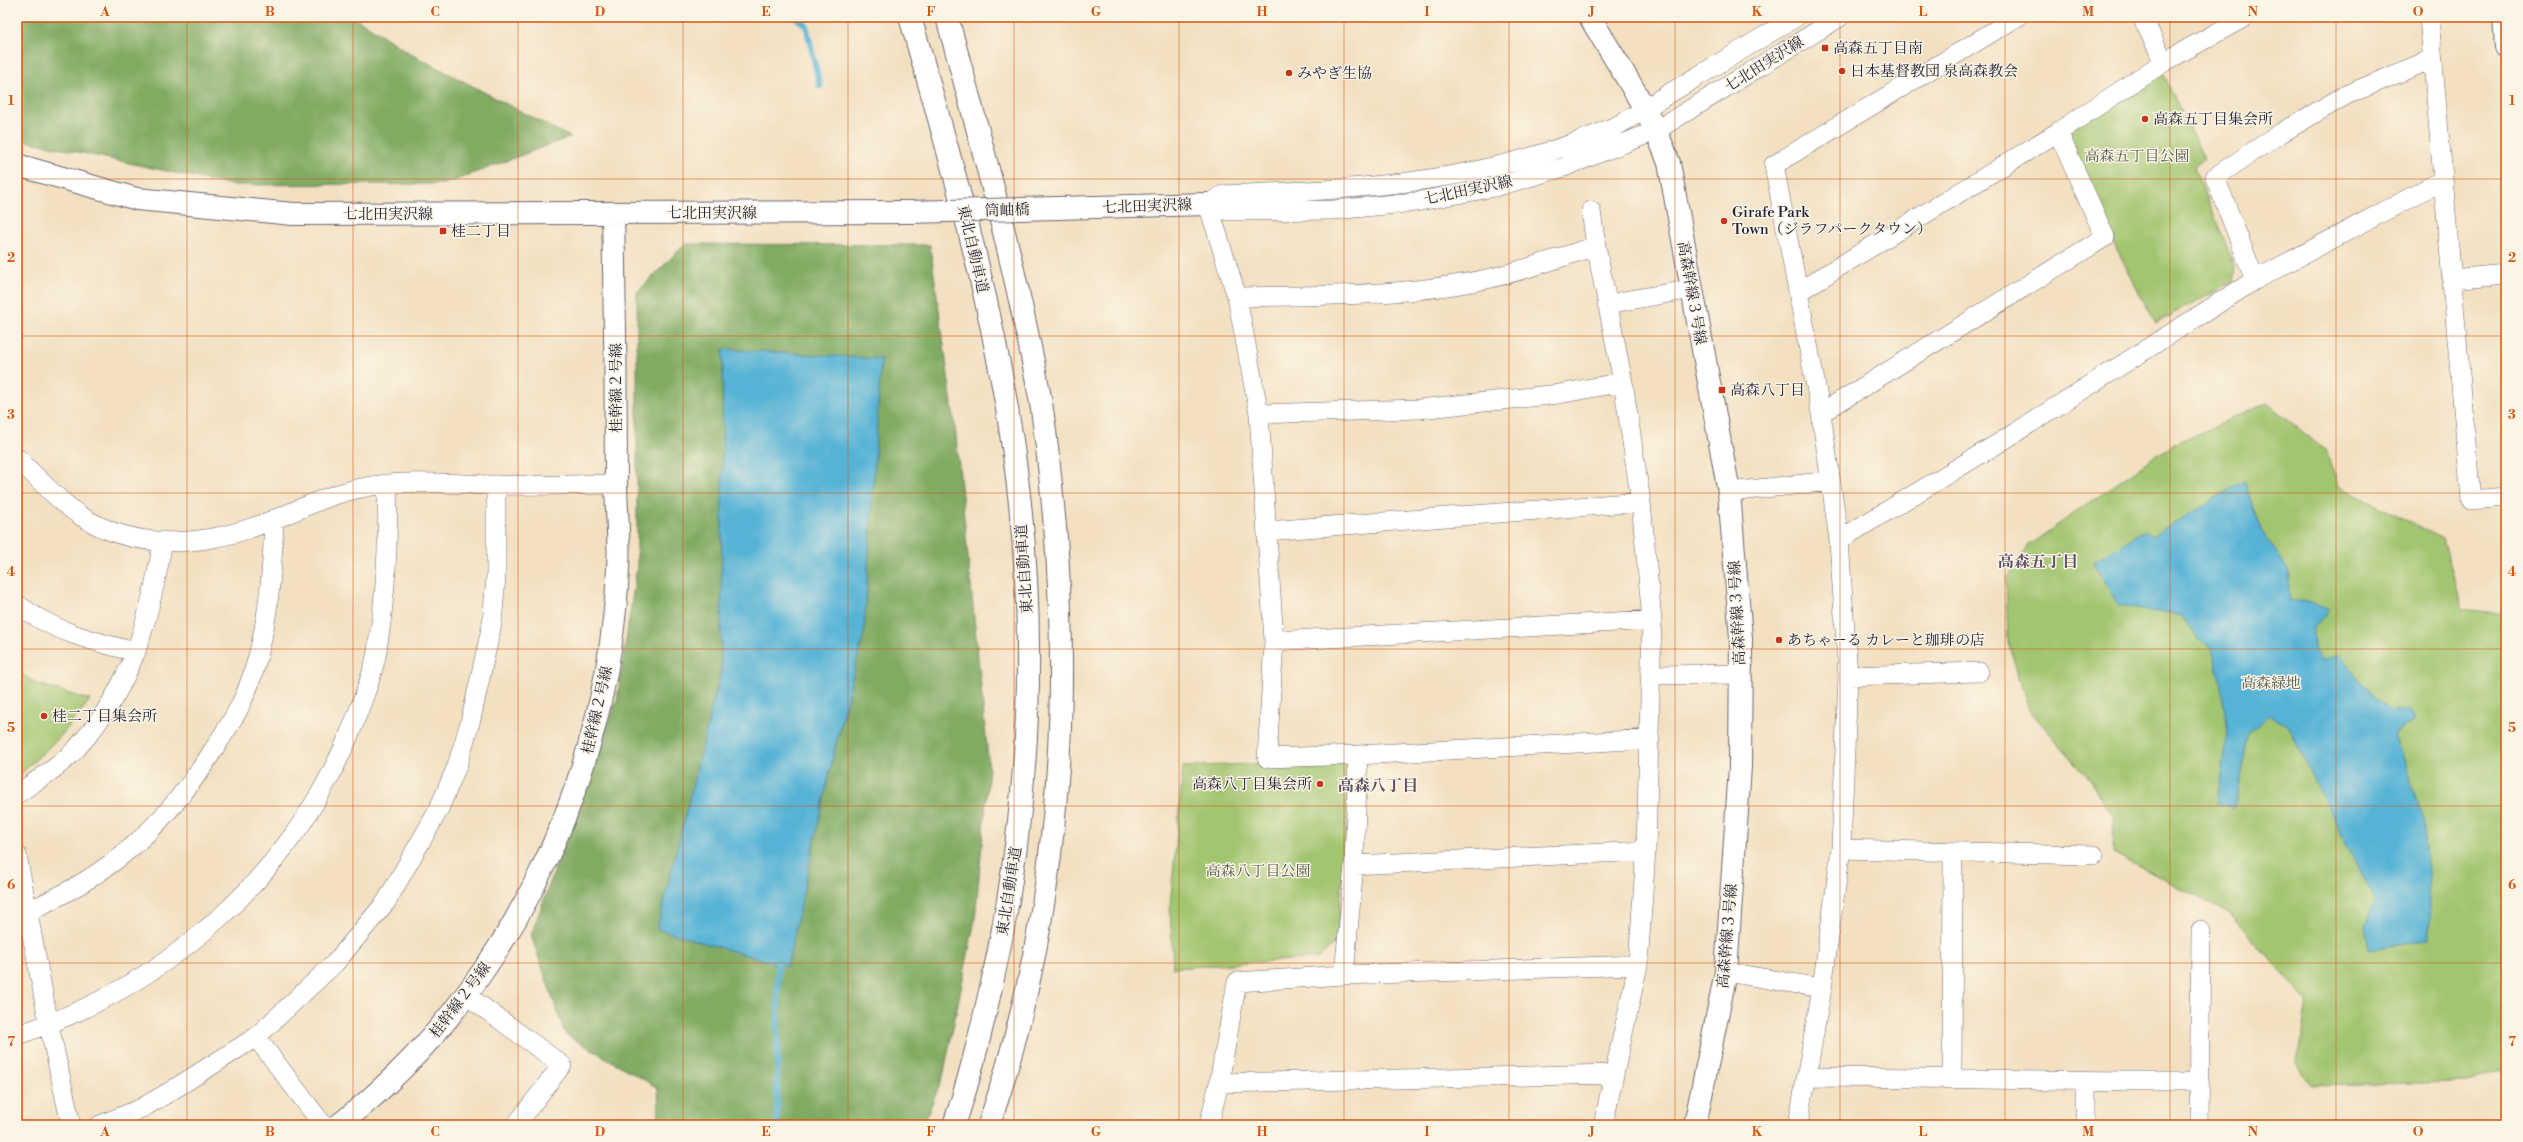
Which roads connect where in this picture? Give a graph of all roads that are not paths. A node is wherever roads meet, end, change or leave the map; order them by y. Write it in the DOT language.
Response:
graph roads {
  1 [pos="910,17"];
  2 [pos="947,17"];
  3 [pos="1590,17"];
  4 [pos="1796,17"];
  5 [pos="1840,17"];
  6 [pos="2017,17"];
  7 [pos="2142,17"];
  8 [pos="2244,17"];
  9 [pos="2429,17"];
  10 [pos="2504,17"];
  11 [pos="2506,47"];
  12 [pos="2432,59"];
  13 [pos="2164,62"];
  14 [pos="1643,109"];
  15 [pos="1655,131"];
  16 [pos="2058,132"];
  17 [pos="17,165"];
  18 [pos="2443,180"];
  19 [pos="1208,204"];
  20 [pos="1057,208"];
  21 [pos="1591,211"];
  22 [pos="909,212"];
  23 [pos="613,214"];
  24 [pos="1596,246"];
  25 [pos="2506,274"];
  26 [pos="2452,279"];
  27 [pos="2255,280"];
  28 [pos="1692,289"];
  29 [pos="1798,292"];
  30 [pos="1237,297"];
  31 [pos="1607,304"];
  32 [pos="1623,382"];
  33 [pos="1821,413"];
  34 [pos="1258,414"];
  35 [pos="17,458"];
  36 [pos="1831,481"];
  37 [pos="616,484"];
  38 [pos="387,485"];
  39 [pos="496,485"];
  40 [pos="1729,492"];
  41 [pos="2506,497"];
  42 [pos="1641,502"];
  43 [pos="274,519"];
  44 [pos="1267,531"];
  45 [pos="1839,540"];
  46 [pos="163,541"];
  47 [pos="17,604"];
  48 [pos="1652,620"];
  49 [pos="1274,641"];
  50 [pos="136,652"];
  51 [pos="1979,672"];
  52 [pos="1741,674"];
  53 [pos="1651,675"];
  54 [pos="1848,676"];
  55 [pos="1650,738"];
  56 [pos="1358,755"];
  57 [pos="17,794"];
  58 [pos="1841,849"];
  59 [pos="1646,852"];
  60 [pos="1953,852"];
  61 [pos="17,854"];
  62 [pos="2094,855"];
  63 [pos="1354,865"];
  64 [pos="28,911"];
  65 [pos="2201,930"];
  66 [pos="1638,965"];
  67 [pos="1726,972"];
  68 [pos="1344,975"];
  69 [pos="1822,988"];
  70 [pos="466,995"];
  71 [pos="49,1025"];
  72 [pos="17,1035"];
  73 [pos="256,1037"];
  74 [pos="1614,1074"];
  75 [pos="1807,1077"];
  76 [pos="1952,1077"];
  77 [pos="2198,1081"];
  78 [pos="2086,1082"];
  79 [pos="1220,1084"];
  80 [pos="71,1125"];
  81 [pos="100,1125"];
  82 [pos="323,1125"];
  83 [pos="339,1125"];
  84 [pos="516,1125"];
  85 [pos="954,1125"];
  86 [pos="989,1125"];
  87 [pos="1209,1125"];
  88 [pos="1603,1125"];
  89 [pos="1695,1125"];
  90 [pos="1798,1125"];
  91 [pos="2086,1125"];
  92 [pos="2199,1125"];
  1 -- 85 [label="main road, 東北自動車道"];
  2 -- 86 [label="main road"];
  3 -- 14 [label="main road, 高森幹線３号線"];
  4 -- 14 [label="street"];
  5 -- 15 [label="street, 七北田実沢線"];
  6 -- 29 [label="street"];
  7 -- 13 [label="street"];
  8 -- 13 [label="street"];
  9 -- 12 [label="street"];
  10 -- 11 [label="main road"];
  12 -- 18 [label="street"];
  12 -- 27 [label="street"];
  13 -- 16 [label="street"];
  14 -- 15 [label="main road, 高森幹線３号線"];
  14 -- 19 [label="street"];
  15 -- 19 [label="street, 七北田実沢線"];
  15 -- 28 [label="main road, 高森幹線３号線"];
  16 -- 29 [label="street"];
  16 -- 33 [label="street"];
  17 -- 23 [label="main road, 七北田実沢線"];
  18 -- 26 [label="street"];
  18 -- 27 [label="street"];
  19 -- 20 [label="main road, 七北田実沢線"];
  19 -- 30 [label="street"];
  20 -- 22 [label="main road, 筒岫橋, bridge"];
  21 -- 24 [label="street"];
  22 -- 23 [label="main road, 七北田実沢線"];
  23 -- 37 [label="main road, 桂幹線２号線"];
  24 -- 30 [label="street"];
  24 -- 31 [label="street"];
  25 -- 26 [label="street"];
  26 -- 41 [label="street"];
  27 -- 45 [label="street"];
  28 -- 31 [label="street"];
  28 -- 40 [label="main road, 高森幹線３号線"];
  29 -- 33 [label="street"];
  30 -- 34 [label="street"];
  31 -- 32 [label="street"];
  32 -- 34 [label="street"];
  32 -- 42 [label="street"];
  33 -- 36 [label="street"];
  34 -- 44 [label="street"];
  35 -- 46 [label="street"];
  36 -- 40 [label="street"];
  36 -- 45 [label="street"];
  37 -- 39 [label="street"];
  37 -- 70 [label="main road, 桂幹線２号線"];
  38 -- 39 [label="street"];
  38 -- 43 [label="street"];
  38 -- 71 [label="street"];
  39 -- 73 [label="street"];
  40 -- 52 [label="main road, 高森幹線３号線"];
  42 -- 44 [label="street"];
  42 -- 48 [label="street"];
  43 -- 46 [label="street"];
  43 -- 64 [label="street"];
  44 -- 49 [label="street"];
  45 -- 54 [label="street"];
  46 -- 50 [label="street"];
  47 -- 50 [label="street"];
  48 -- 49 [label="street"];
  48 -- 53 [label="street"];
  49 -- 56 [label="street"];
  50 -- 57 [label="street"];
  51 -- 54 [label="street"];
  52 -- 53 [label="street"];
  52 -- 67 [label="main road, 高森幹線３号線"];
  53 -- 55 [label="street"];
  54 -- 58 [label="street"];
  55 -- 56 [label="street"];
  55 -- 59 [label="street"];
  56 -- 63 [label="street"];
  58 -- 60 [label="street"];
  58 -- 69 [label="street"];
  59 -- 63 [label="street"];
  59 -- 66 [label="street"];
  60 -- 62 [label="street"];
  60 -- 76 [label="street"];
  61 -- 64 [label="street"];
  63 -- 68 [label="street"];
  64 -- 71 [label="street"];
  65 -- 77 [label="street"];
  66 -- 68 [label="street"];
  66 -- 74 [label="street"];
  67 -- 69 [label="street"];
  67 -- 89 [label="main road, 高森幹線３号線"];
  68 -- 79 [label="street"];
  69 -- 75 [label="street"];
  70 -- 83 [label="main road, 桂幹線２号線"];
  70 -- 84 [label="street"];
  71 -- 72 [label="street"];
  71 -- 80 [label="street"];
  73 -- 81 [label="street"];
  73 -- 82 [label="street"];
  74 -- 79 [label="street"];
  74 -- 88 [label="street"];
  75 -- 76 [label="street"];
  75 -- 90 [label="street"];
  76 -- 78 [label="street"];
  77 -- 78 [label="street"];
  77 -- 92 [label="street"];
  78 -- 91 [label="street"];
  79 -- 87 [label="street"];
}
